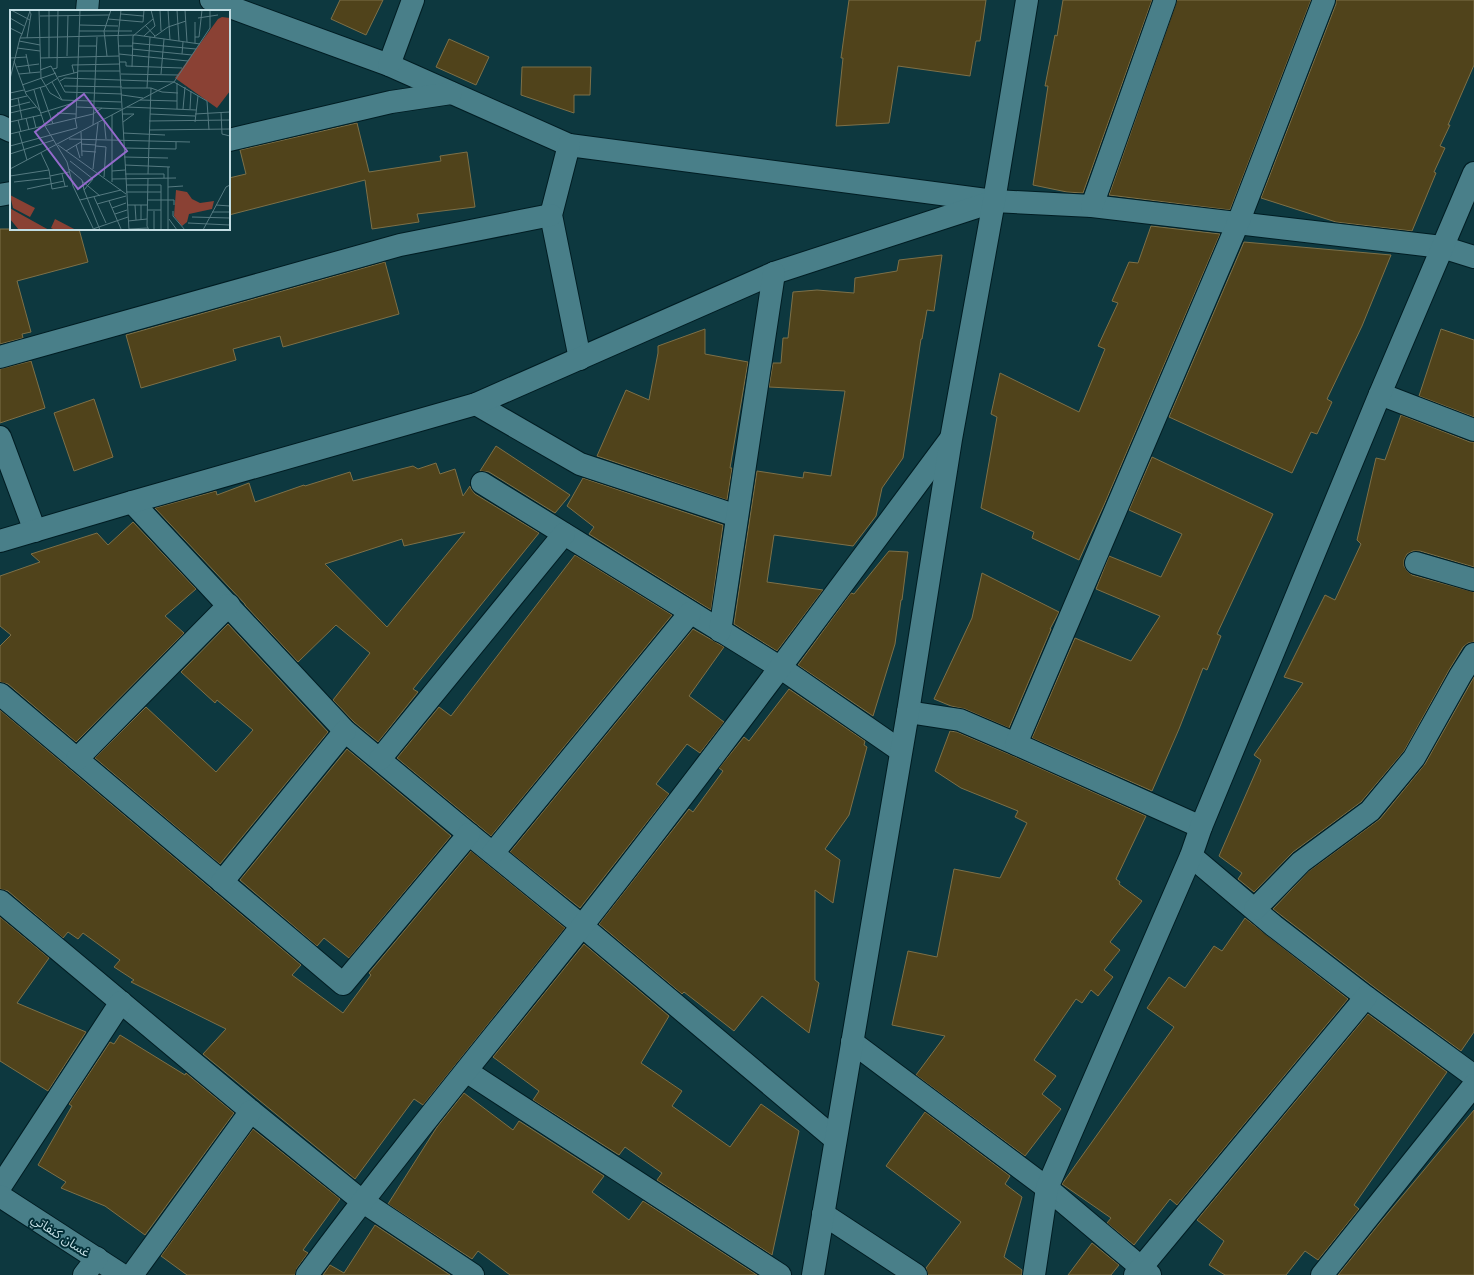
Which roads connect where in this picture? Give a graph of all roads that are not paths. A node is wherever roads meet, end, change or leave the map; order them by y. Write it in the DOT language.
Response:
graph roads {
  1 [pos="88,0"];
  2 [pos="211,0"];
  3 [pos="413,0"];
  4 [pos="1027,0"];
  5 [pos="1165,0"];
  6 [pos="1324,0"];
  7 [pos="87,10"];
  8 [pos="389,66"];
  9 [pos="451,92"];
  10 [pos="0,126"];
  11 [pos="10,131"];
  12 [pos="230,140"];
  13 [pos="569,145"];
  14 [pos="1474,173"];
  15 [pos="10,192"];
  16 [pos="0,195"];
  17 [pos="994,201"];
  18 [pos="1092,206"];
  19 [pos="551,215"];
  20 [pos="1238,223"];
  21 [pos="1442,247"];
  22 [pos="1474,257"];
  23 [pos="774,273"];
  24 [pos="0,357"];
  25 [pos="580,359"];
  26 [pos="1380,394"];
  27 [pos="476,404"];
  28 [pos="1474,430"];
  29 [pos="0,437"];
  30 [pos="951,439"];
  31 [pos="482,483"];
  32 [pos="132,502"];
  33 [pos="737,516"];
  34 [pos="35,531"];
  35 [pos="564,534"];
  36 [pos="0,541"];
  37 [pos="1416,562"];
  38 [pos="1474,580"];
  39 [pos="229,605"];
  40 [pos="690,613"];
  41 [pos="720,631"];
  42 [pos="1474,654"];
  43 [pos="781,668"];
  44 [pos="0,694"];
  45 [pos="908,712"];
  46 [pos="345,731"];
  47 [pos="1016,744"];
  48 [pos="901,751"];
  49 [pos="77,759"];
  50 [pos="380,760"];
  51 [pos="1201,826"];
  52 [pos="469,834"];
  53 [pos="493,853"];
  54 [pos="1191,856"];
  55 [pos="222,882"];
  56 [pos="0,901"];
  57 [pos="1255,910"];
  58 [pos="582,926"];
  59 [pos="1366,997"];
  60 [pos="121,1002"];
  61 [pos="852,1042"];
  62 [pos="466,1071"];
  63 [pos="1474,1076"];
  64 [pos="1474,1085"];
  65 [pos="252,1111"];
  66 [pos="835,1139"];
  67 [pos="0,1187"];
  68 [pos="1047,1188"];
  69 [pos="0,1196"];
  70 [pos="362,1201"];
  71 [pos="823,1214"];
  72 [pos="90,1267"];
  73 [pos="1142,1272"];
  74 [pos="122,1275"];
  75 [pos="132,1275"];
  76 [pos="306,1275"];
  77 [pos="473,1275"];
  78 [pos="780,1275"];
  79 [pos="813,1275"];
  80 [pos="916,1275"];
  81 [pos="1034,1275"];
  82 [pos="1322,1275"];
  1 -- 7 [label="street"];
  2 -- 8 [label="street"];
  3 -- 8 [label="street"];
  4 -- 17 [label="street"];
  5 -- 18 [label="street"];
  6 -- 20 [label="street"];
  8 -- 9 [label="street"];
  9 -- 12 [label="street"];
  9 -- 13 [label="street"];
  10 -- 11 [label="street"];
  13 -- 17 [label="street"];
  13 -- 19 [label="street"];
  14 -- 21 [label="street"];
  15 -- 16 [label="street"];
  17 -- 18 [label="street"];
  17 -- 23 [label="street"];
  17 -- 30 [label="street"];
  18 -- 20 [label="street"];
  19 -- 24 [label="street"];
  19 -- 25 [label="street"];
  20 -- 21 [label="street"];
  20 -- 47 [label="street"];
  21 -- 22 [label="street"];
  21 -- 26 [label="street"];
  23 -- 25 [label="street"];
  23 -- 33 [label="street"];
  25 -- 27 [label="street"];
  26 -- 28 [label="street"];
  26 -- 51 [label="street"];
  27 -- 32 [label="street"];
  27 -- 33 [label="street"];
  29 -- 34 [label="street"];
  30 -- 43 [label="street"];
  30 -- 45 [label="street"];
  31 -- 35 [label="street"];
  32 -- 34 [label="street"];
  32 -- 39 [label="street"];
  33 -- 41 [label="street"];
  34 -- 36 [label="street"];
  35 -- 40 [label="street"];
  35 -- 50 [label="street"];
  37 -- 38 [label="street"];
  39 -- 46 [label="street"];
  39 -- 49 [label="street"];
  40 -- 41 [label="street"];
  40 -- 53 [label="street"];
  41 -- 43 [label="street"];
  42 -- 57 [label="street"];
  43 -- 48 [label="street"];
  43 -- 58 [label="street"];
  44 -- 49 [label="street"];
  45 -- 47 [label="street"];
  45 -- 48 [label="street"];
  46 -- 50 [label="street"];
  46 -- 55 [label="street"];
  47 -- 51 [label="street"];
  48 -- 61 [label="street"];
  49 -- 55 [label="street"];
  50 -- 52 [label="street"];
  51 -- 54 [label="street"];
  52 -- 53 [label="street"];
  52 -- 55 [label="street"];
  53 -- 58 [label="street"];
  54 -- 57 [label="street"];
  54 -- 68 [label="street"];
  56 -- 60 [label="street"];
  57 -- 59 [label="street"];
  58 -- 62 [label="street"];
  58 -- 66 [label="street"];
  59 -- 63 [label="street"];
  59 -- 73 [label="street"];
  60 -- 65 [label="street"];
  60 -- 67 [label="street"];
  61 -- 66 [label="street"];
  61 -- 68 [label="street"];
  62 -- 70 [label="street"];
  62 -- 78 [label="street"];
  64 -- 82 [label="street"];
  65 -- 70 [label="street"];
  65 -- 75 [label="street"];
  66 -- 71 [label="street"];
  68 -- 73 [label="street"];
  68 -- 81 [label="street"];
  69 -- 72 [label="street, غسان كنفاتي"];
  70 -- 76 [label="street"];
  70 -- 77 [label="street"];
  71 -- 79 [label="street"];
  71 -- 80 [label="street"];
  72 -- 74 [label="street, غسان كنفاتي"];
}
